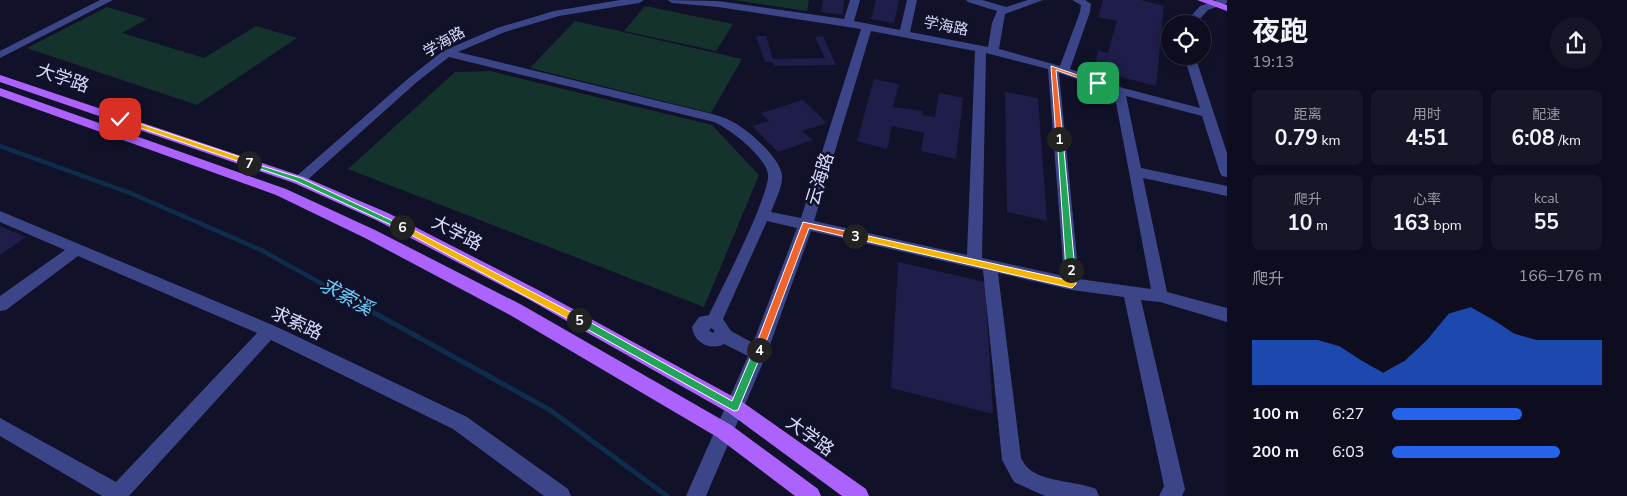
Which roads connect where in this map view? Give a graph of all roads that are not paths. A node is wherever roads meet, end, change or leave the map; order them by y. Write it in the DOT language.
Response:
graph roads {
  1 [pos="108,0"];
  2 [pos="639,0"];
  3 [pos="672,0"];
  4 [pos="855,0"];
  5 [pos="912,0"];
  6 [pos="971,0"];
  7 [pos="1038,0"];
  8 [pos="1077,0"];
  9 [pos="1202,0"];
  10 [pos="1216,2"];
  11 [pos="1227,7"];
  12 [pos="1006,10"];
  13 [pos="1197,15"];
  14 [pos="848,23"];
  15 [pos="868,26"];
  16 [pos="904,33"];
  17 [pos="987,50"];
  18 [pos="447,53"];
  19 [pos="0,55"];
  20 [pos="1192,65"];
  21 [pos="1059,69"];
  22 [pos="0,78"];
  23 [pos="1119,90"];
  24 [pos="0,92"];
  25 [pos="1208,114"];
  26 [pos="1137,172"];
  27 [pos="1227,173"];
  28 [pos="299,180"];
  29 [pos="1227,191"];
  30 [pos="763,215"];
  31 [pos="0,216"];
  32 [pos="806,224"];
  33 [pos="77,248"];
  34 [pos="982,265"];
  35 [pos="1072,284"];
  36 [pos="1131,291"];
  37 [pos="1160,296"];
  38 [pos="0,305"];
  39 [pos="1227,315"];
  40 [pos="269,331"];
  41 [pos="758,353"];
  42 [pos="734,407"];
  43 [pos="0,426"];
  44 [pos="724,432"];
  45 [pos="697,492"];
  46 [pos="117,495"];
  47 [pos="561,496"];
  48 [pos="811,496"];
  49 [pos="859,496"];
  50 [pos="1089,496"];
  51 [pos="1169,496"];
  1 -- 19 [label="street"];
  2 -- 18 [label="street, 学海路"];
  3 -- 14 [label="street, 学海路"];
  4 -- 14 [label="street"];
  5 -- 16 [label="street"];
  6 -- 12 [label="street"];
  7 -- 12 [label="street"];
  8 -- 21 [label="street"];
  9 -- 10 [label="main road"];
  10 -- 11 [label="main road"];
  10 -- 13 [label="street"];
  12 -- 17 [label="street"];
  14 -- 15 [label="street, 学海路"];
  15 -- 16 [label="street, 学海路"];
  15 -- 32 [label="street, 云海路"];
  16 -- 17 [label="street, 学海路"];
  17 -- 21 [label="street, 学海路"];
  17 -- 34 [label="street"];
  18 -- 28 [label="street, 学海路"];
  18 -- 30 [label="street"];
  20 -- 25 [label="street"];
  21 -- 23 [label="street, 学海路"];
  21 -- 35 [label="street"];
  22 -- 28 [label="main road, 大学路"];
  23 -- 25 [label="street, 学海路"];
  23 -- 26 [label="street"];
  24 -- 44 [label="main road, 大学路"];
  25 -- 27 [label="street"];
  26 -- 29 [label="street"];
  26 -- 37 [label="street"];
  28 -- 42 [label="main road, 大学路"];
  30 -- 32 [label="street"];
  30 -- 41 [label="street"];
  31 -- 33 [label="street, 求索路"];
  32 -- 34 [label="street"];
  32 -- 41 [label="street, 云海路"];
  33 -- 38 [label="street"];
  33 -- 40 [label="street, 求索路"];
  34 -- 35 [label="street"];
  34 -- 50 [label="street"];
  35 -- 36 [label="street"];
  36 -- 37 [label="street"];
  36 -- 51 [label="street"];
  37 -- 39 [label="street"];
  40 -- 46 [label="street"];
  40 -- 47 [label="street, 求索路"];
  41 -- 42 [label="street, 云海路"];
  42 -- 44 [label="street, 云海路"];
  42 -- 49 [label="main road, 大学路"];
  43 -- 46 [label="street"];
  44 -- 45 [label="street, 云海路"];
  44 -- 48 [label="main road, 大学路"];
}
